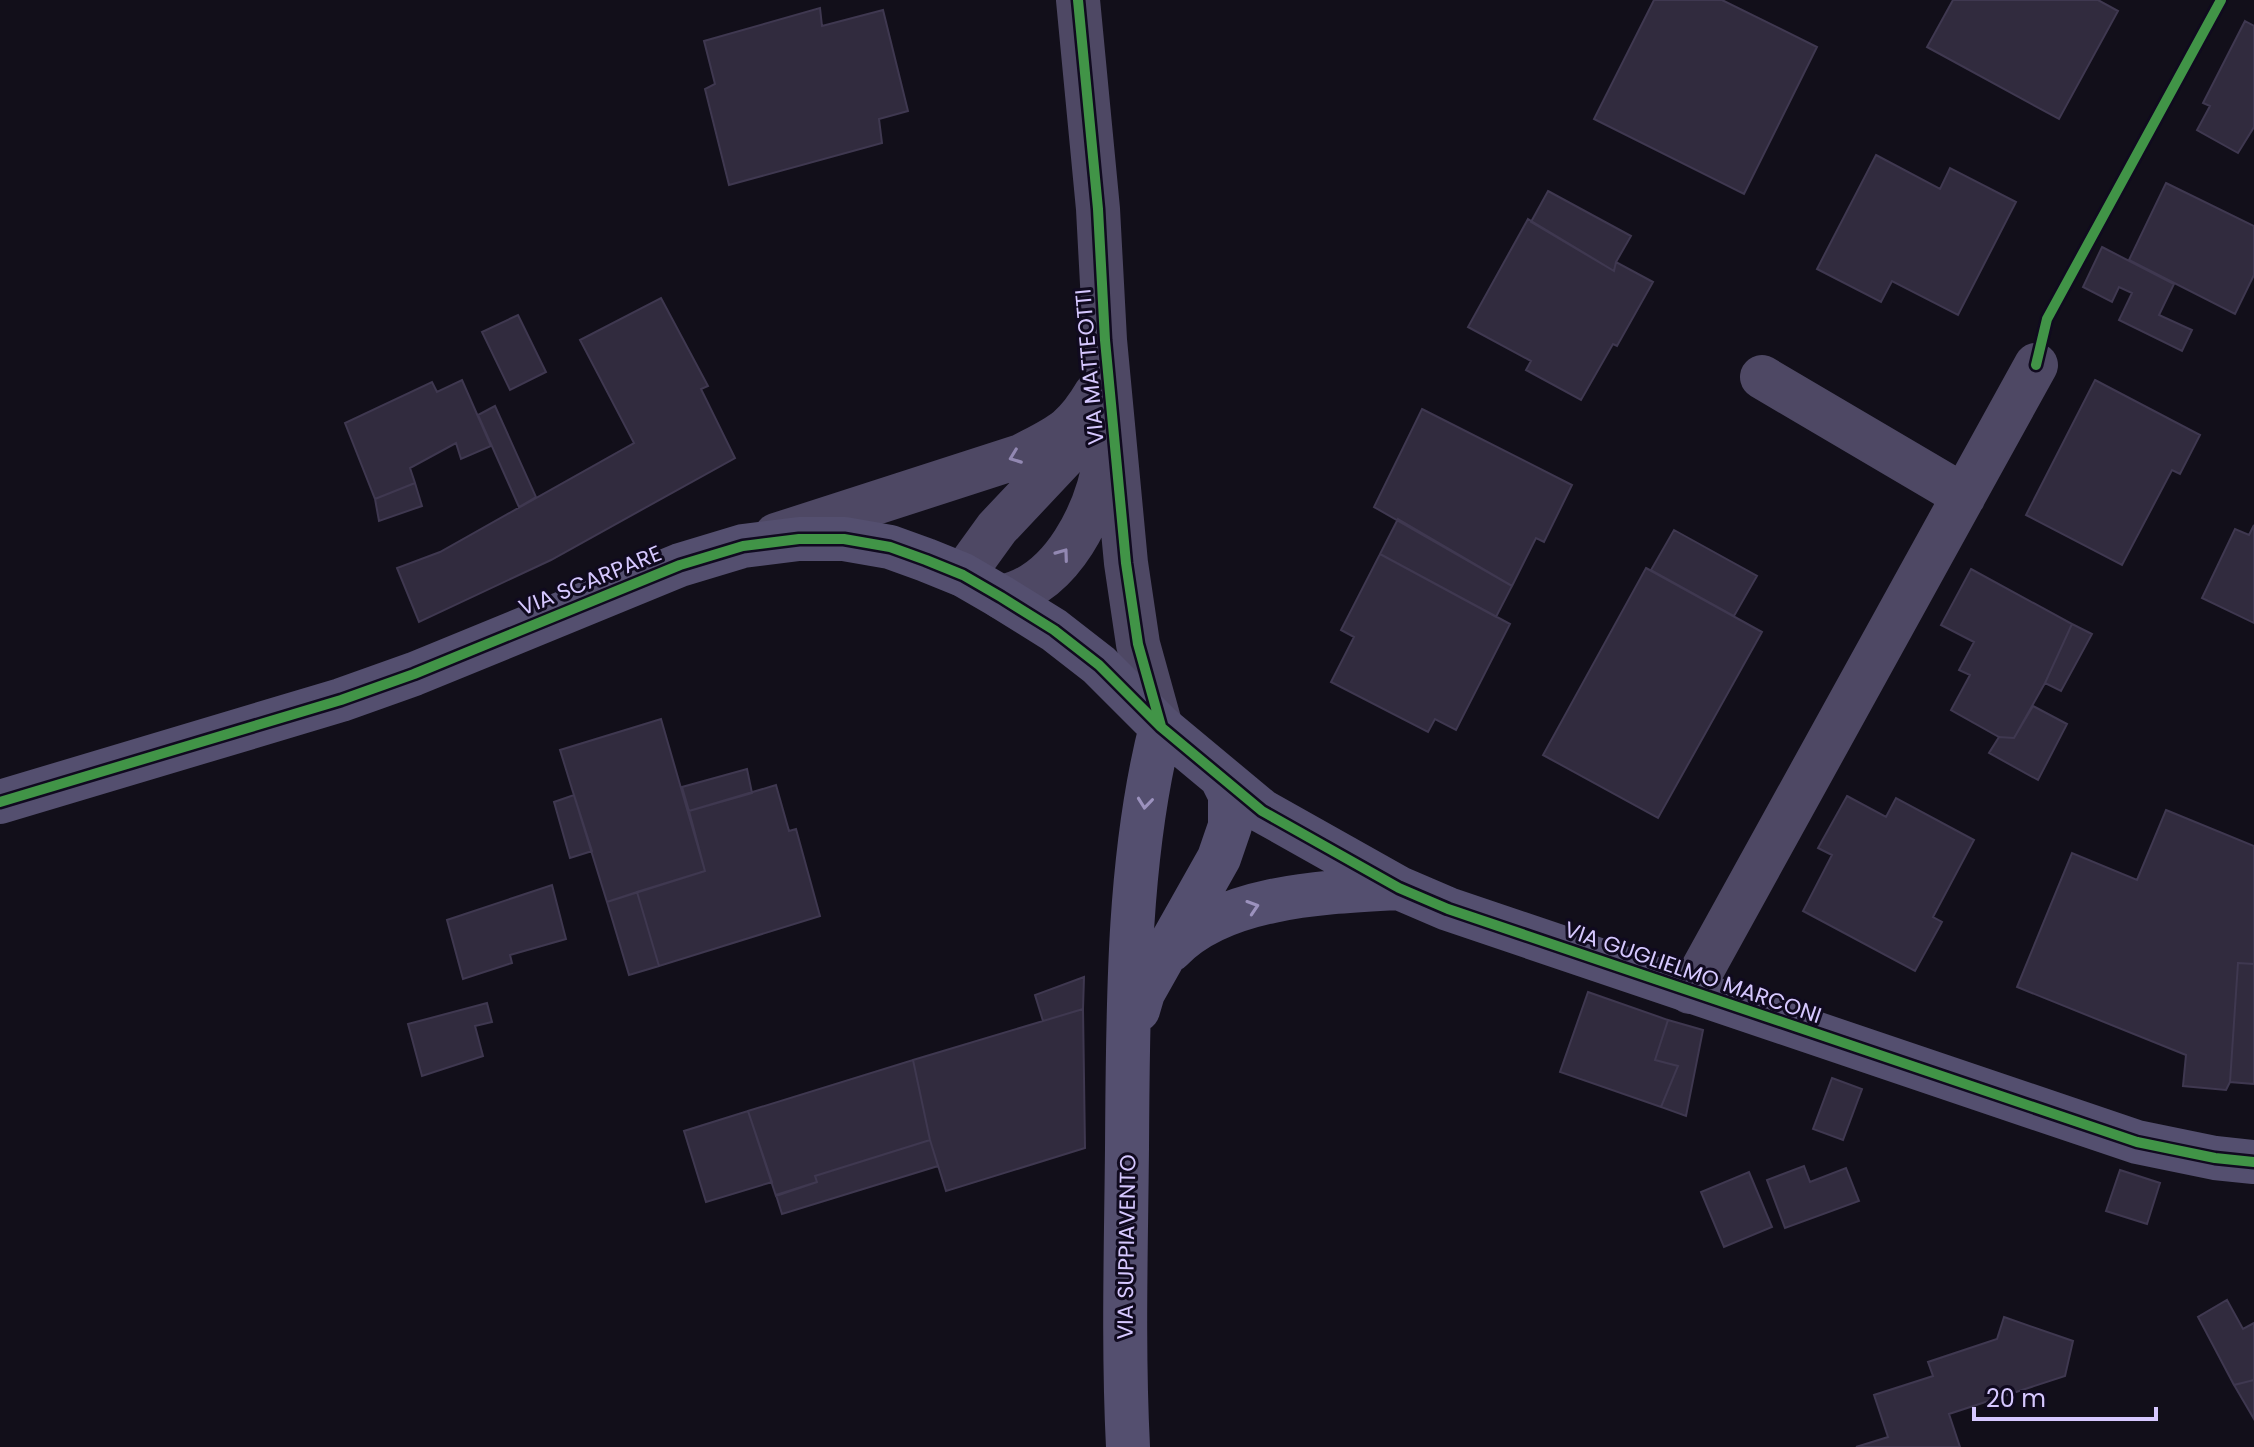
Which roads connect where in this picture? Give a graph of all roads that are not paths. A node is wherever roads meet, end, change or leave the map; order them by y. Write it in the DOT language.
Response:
graph roads {
  1 [pos="1078,0"];
  2 [pos="2036,365"];
  3 [pos="1762,377"];
  4 [pos="1104,401"];
  5 [pos="1964,496"];
  6 [pos="743,546"];
  7 [pos="963,575"];
  8 [pos="1001,597"];
  9 [pos="1161,727"];
  10 [pos="1221,777"];
  11 [pos="0,802"];
  12 [pos="1399,888"];
  13 [pos="1163,959"];
  14 [pos="1690,992"];
  15 [pos="1128,1047"];
  16 [pos="2254,1162"];
  17 [pos="1128,1447"];
  1 -- 4 [label="street, VIA MATTEOTTI"];
  2 -- 5 [label="street"];
  3 -- 5 [label="street"];
  4 -- 6 [label="street, VIA MATTEOTTI, one-way"];
  4 -- 7 [label="street, VIA MATTEOTTI"];
  8 -- 4 [label="street, VIA MATTEOTTI, one-way"];
  4 -- 9 [label="street, VIA MATTEOTTI"];
  5 -- 14 [label="street"];
  6 -- 7 [label="street, VIA SCARPARE"];
  6 -- 11 [label="street, VIA SCARPARE"];
  7 -- 8 [label="street, VIA SCARPARE"];
  8 -- 9 [label="street, VIA SCARPARE"];
  9 -- 10 [label="street, VIA GUGLIELMO MARCONI"];
  9 -- 15 [label="street, VIA SUPPIAVENTO, one-way"];
  10 -- 12 [label="street, VIA GUGLIELMO MARCONI"];
  10 -- 13 [label="street, VIA SUPPIAVENTO"];
  13 -- 12 [label="street, VIA SUPPIAVENTO, one-way"];
  12 -- 14 [label="street, VIA GUGLIELMO MARCONI"];
  13 -- 15 [label="street, VIA SUPPIAVENTO"];
  14 -- 16 [label="street, VIA GUGLIELMO MARCONI"];
  15 -- 17 [label="street, VIA SUPPIAVENTO"];
}
